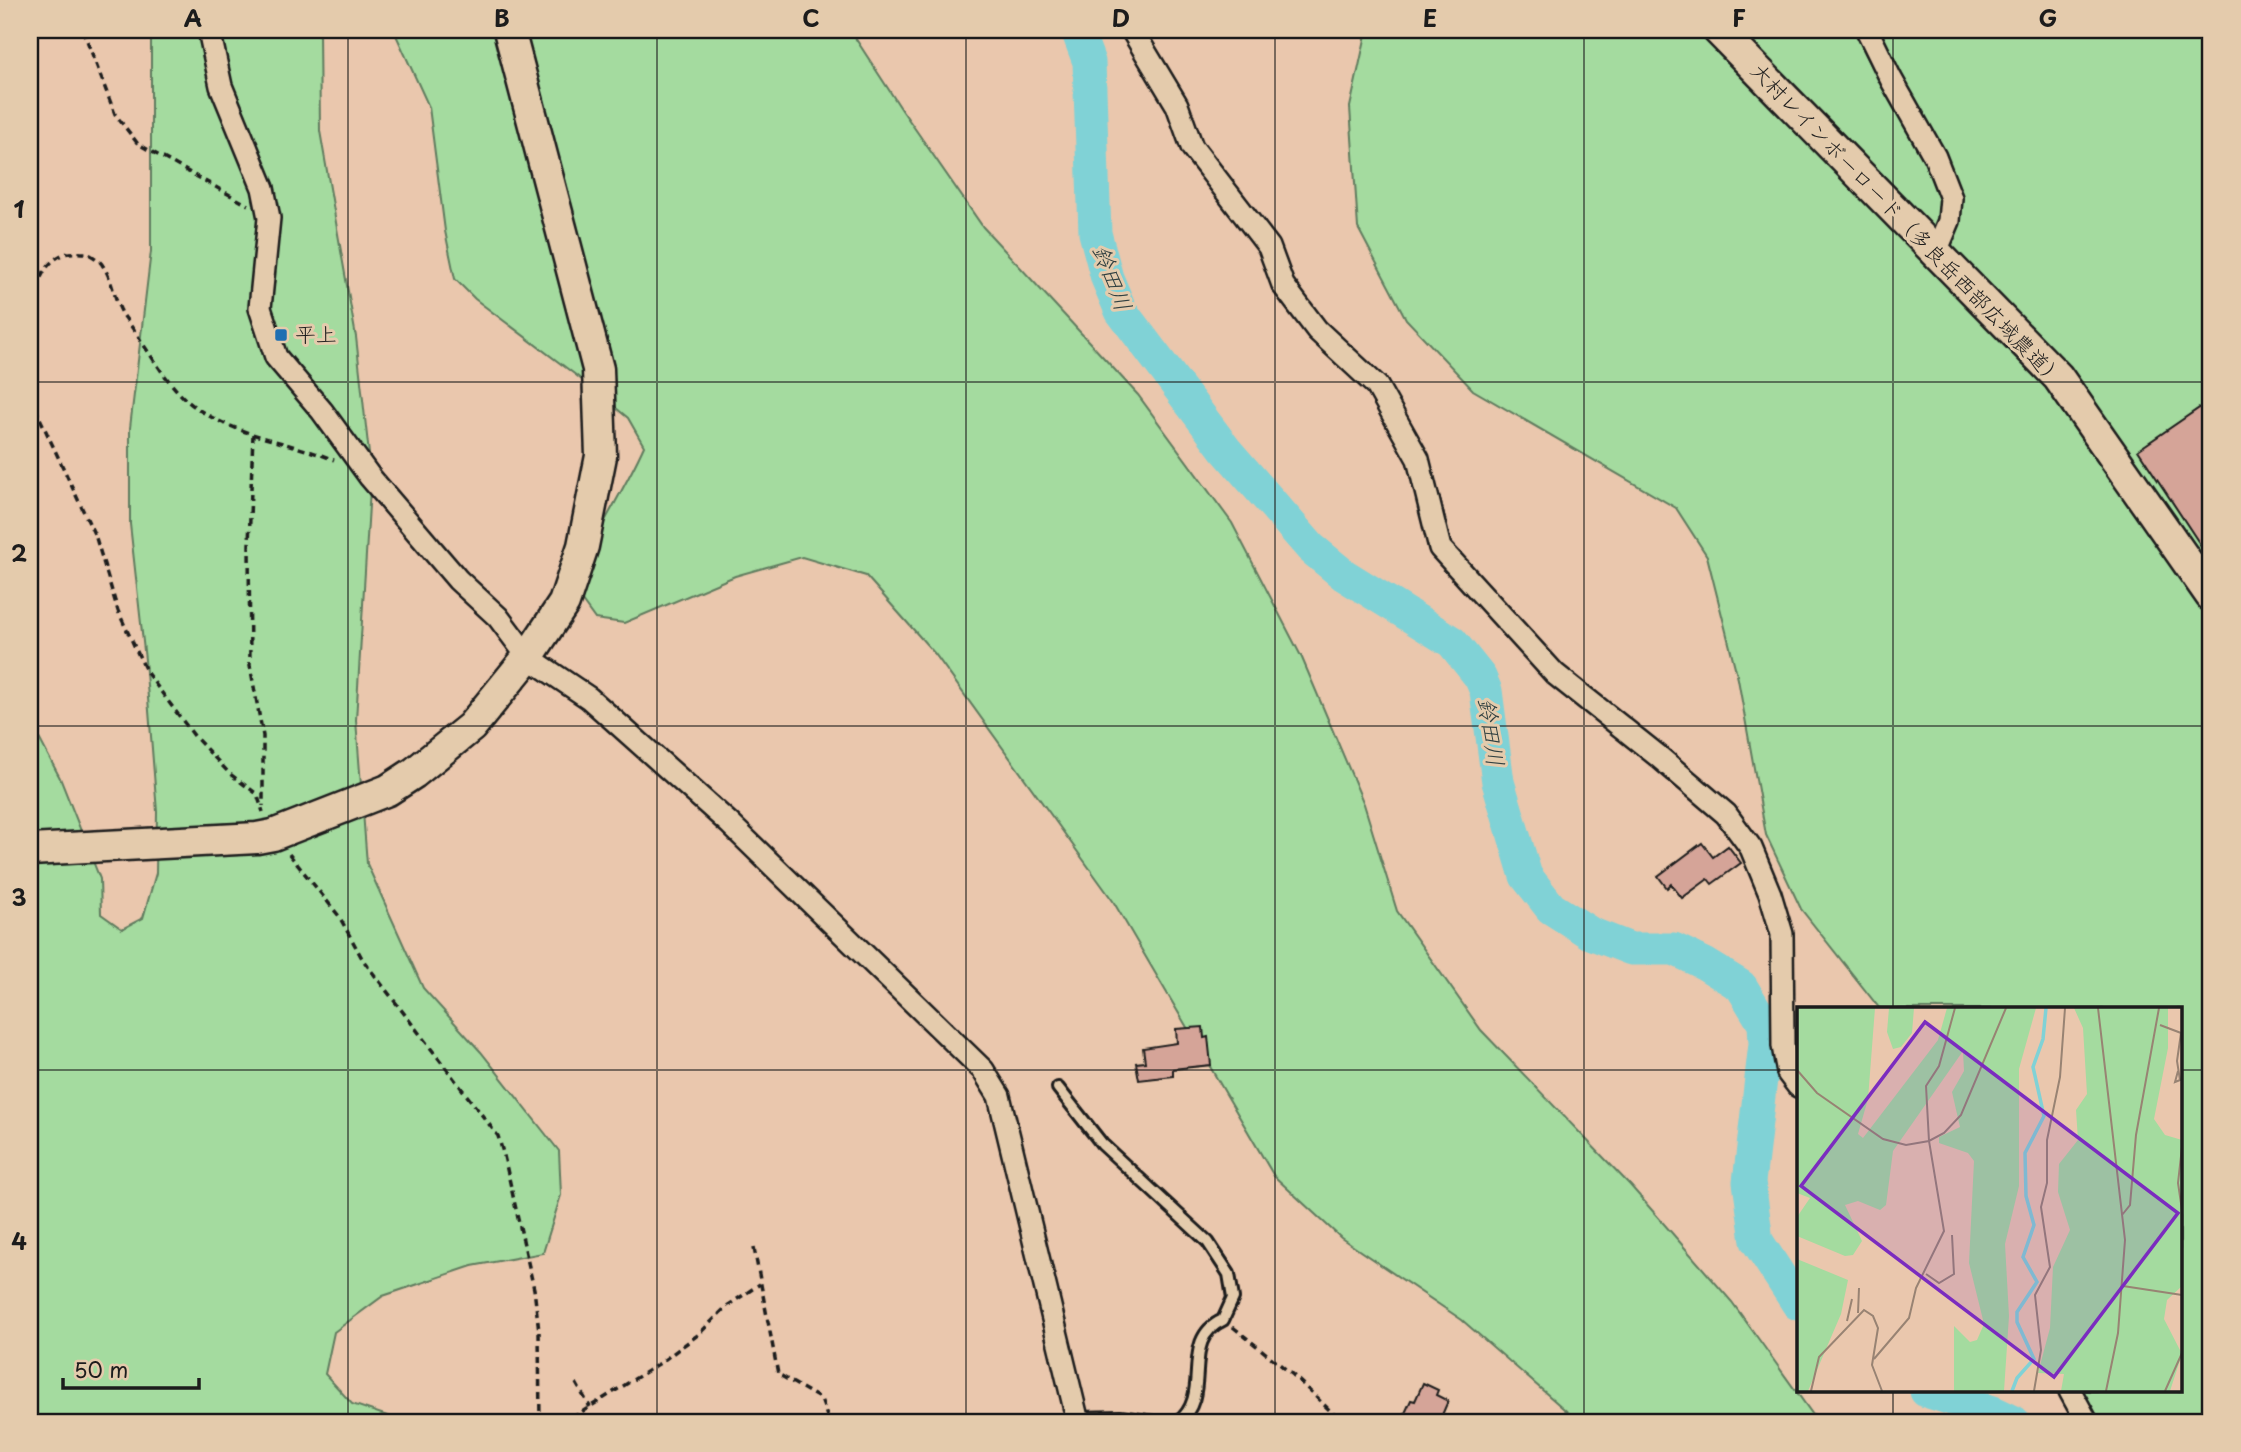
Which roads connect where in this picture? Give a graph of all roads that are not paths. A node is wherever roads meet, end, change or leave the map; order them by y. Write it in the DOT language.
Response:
graph roads {
  1 [pos="209,30"];
  2 [pos="509,30"];
  3 [pos="1132,30"];
  4 [pos="1718,30"];
  5 [pos="1867,30"];
  6 [pos="1936,252"];
  7 [pos="2211,596"];
  8 [pos="528,657"];
  9 [pos="30,850"];
  10 [pos="1797,1085"];
  11 [pos="1058,1088"];
  12 [pos="2071,1392"];
  13 [pos="1078,1420"];
  14 [pos="1153,1422"];
  15 [pos="1178,1422"];
  16 [pos="2087,1422"];
  1 -- 8 [label="street"];
  2 -- 8 [label="street"];
  3 -- 10 [label="street"];
  4 -- 6 [label="street, 大村レインボーロード（多良岳西部広域農道）"];
  5 -- 6 [label="street"];
  6 -- 7 [label="street, 大村レインボーロード（多良岳西部広域農道）"];
  8 -- 9 [label="street"];
  8 -- 13 [label="street"];
  11 -- 15 [label="lane"];
  12 -- 16 [label="street"];
  13 -- 14 [label="lane"];
}
